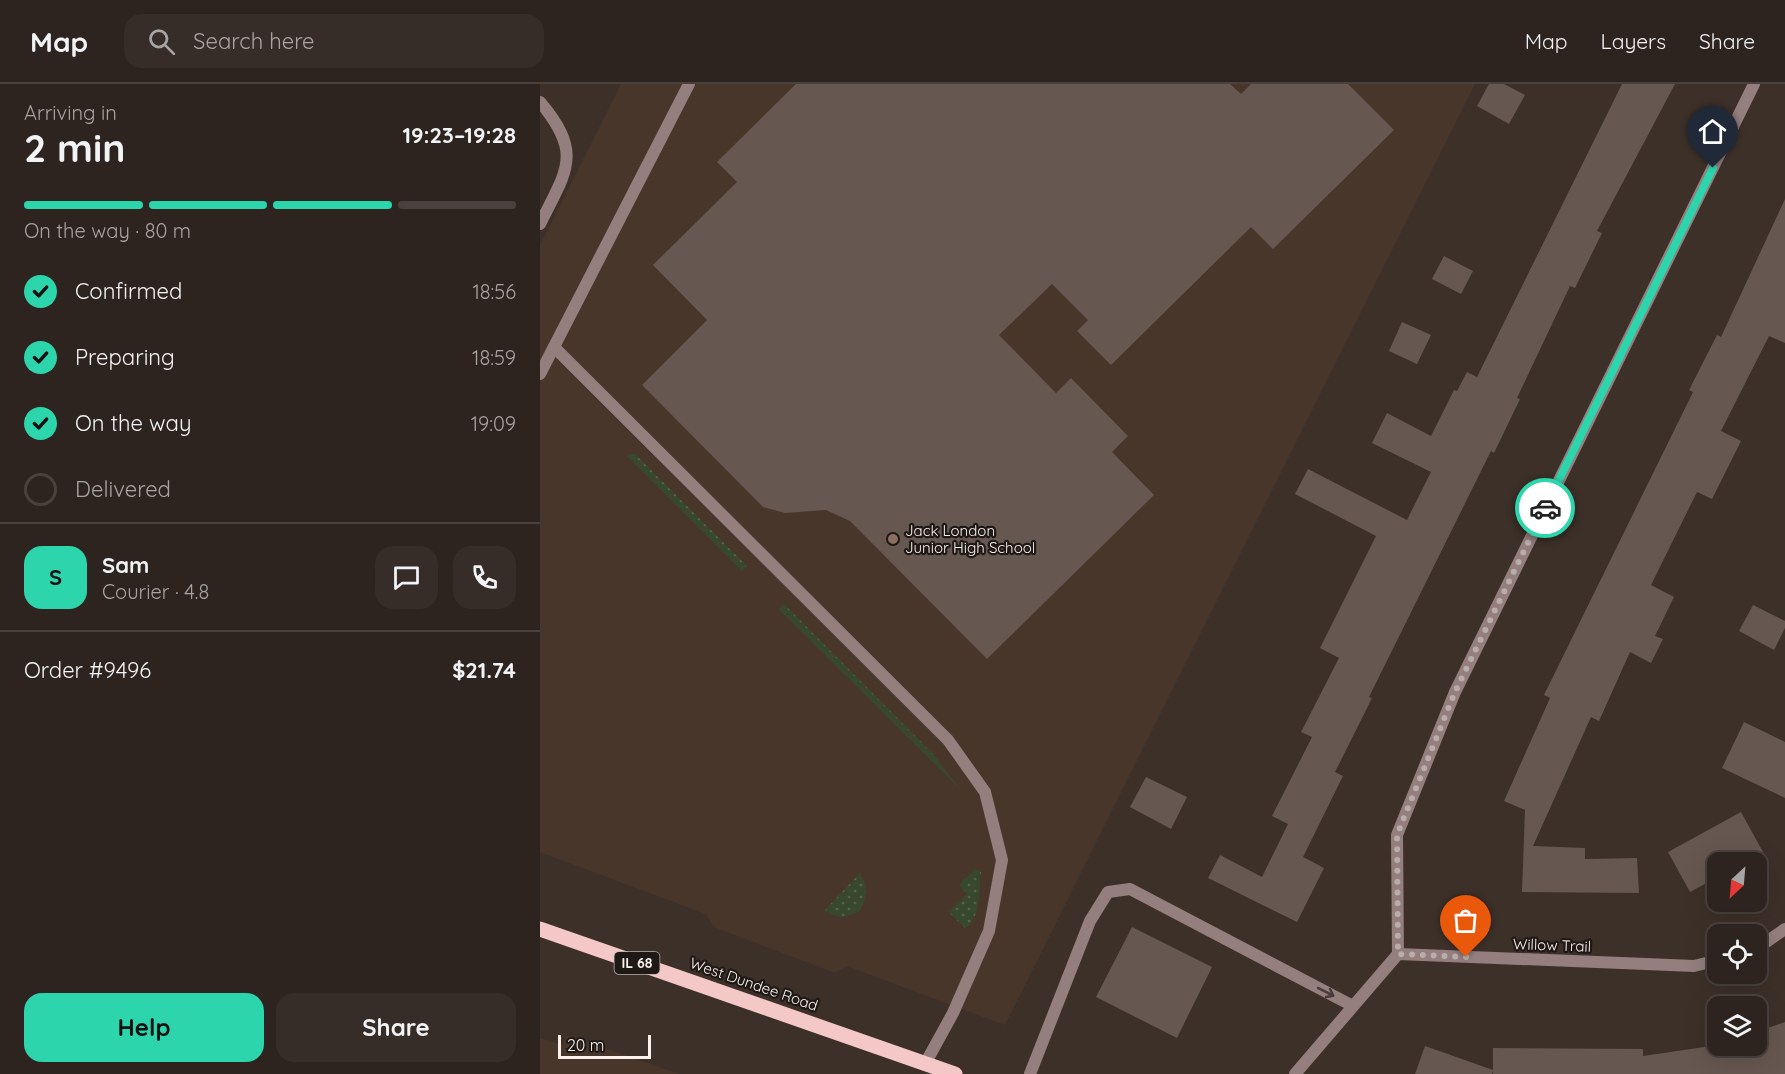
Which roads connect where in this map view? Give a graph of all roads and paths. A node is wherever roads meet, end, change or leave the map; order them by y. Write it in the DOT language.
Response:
graph roads {
  1 [pos="689,84"];
  2 [pos="1754,84"];
  3 [pos="540,102"];
  4 [pos="540,224"];
  5 [pos="554,347"];
  6 [pos="540,374"];
  7 [pos="540,929"];
  8 [pos="1785,929"];
  9 [pos="1767,941"];
  10 [pos="1398,954"];
  11 [pos="1707,963"];
  12 [pos="1353,1006"];
  13 [pos="925,1064"];
  14 [pos="956,1074"];
  15 [pos="1029,1074"];
  16 [pos="1295,1074"];
  1 -- 5 [label="street"];
  2 -- 10 [label="street"];
  3 -- 4 [label="street"];
  5 -- 6 [label="street"];
  5 -- 13 [label="street"];
  7 -- 13 [label="main road, West Dundee Road / IL 68"];
  8 -- 9 [label="street"];
  10 -- 11 [label="street, Willow Trail"];
  10 -- 12 [label="street"];
  15 -- 12 [label="street, one-way"];
  12 -- 16 [label="street"];
  13 -- 14 [label="main road, West Dundee Road / IL 68"];
}
